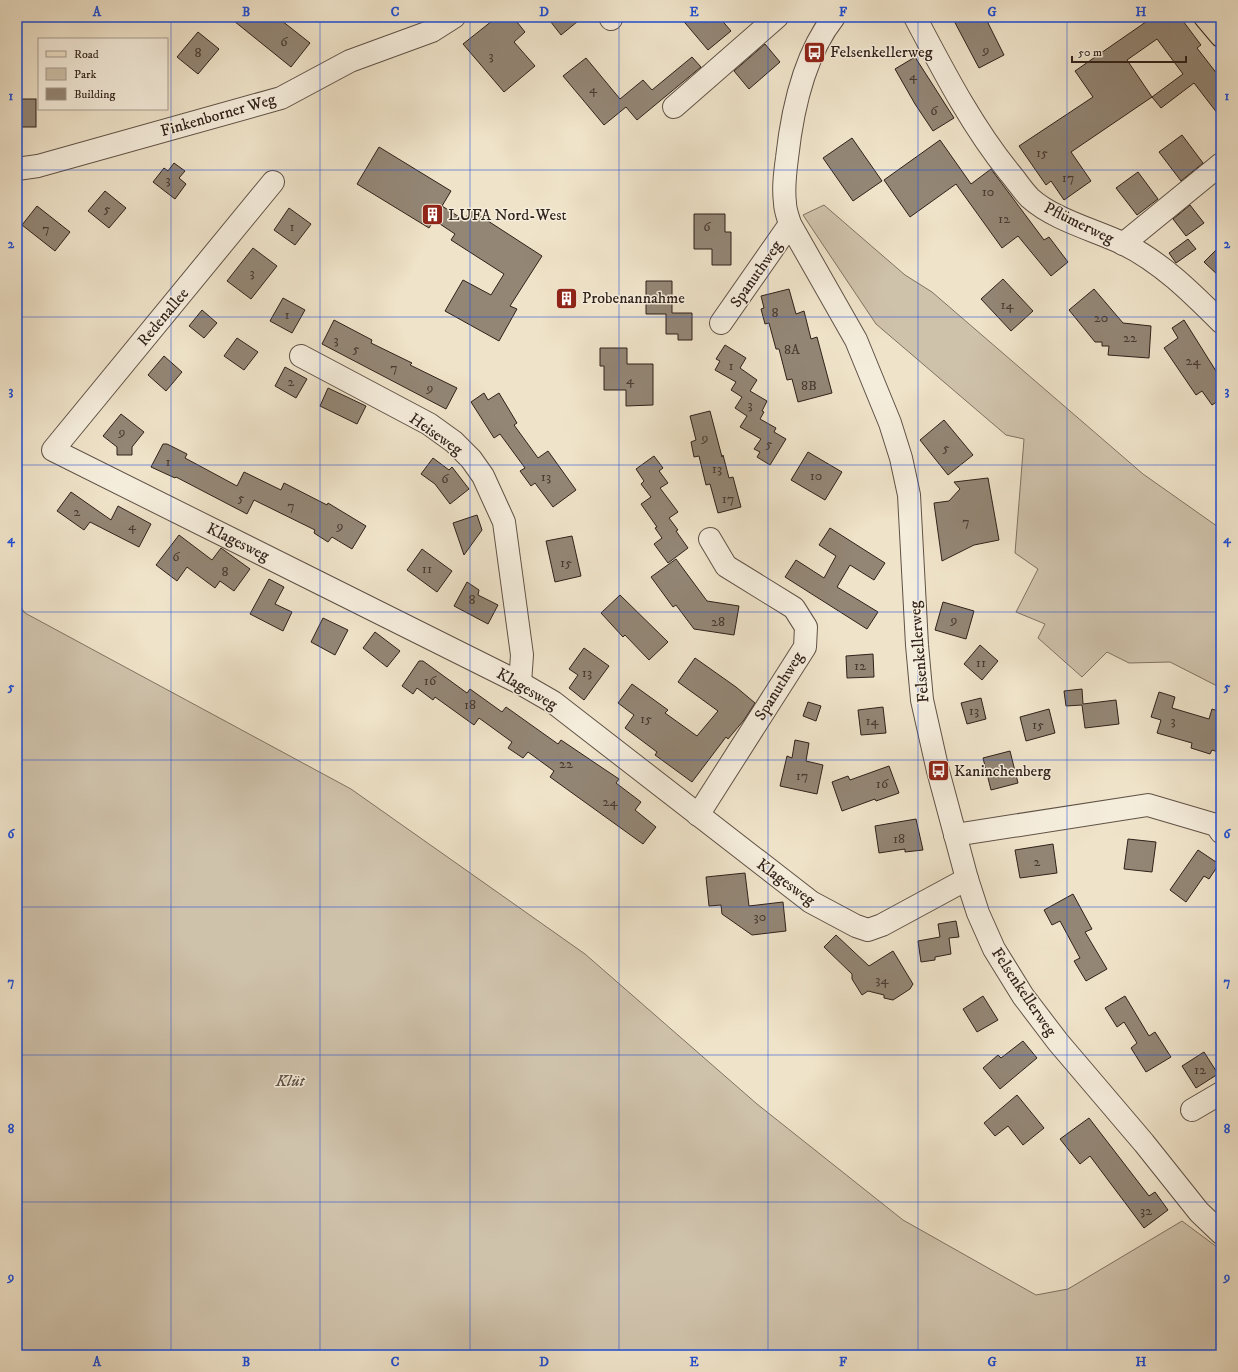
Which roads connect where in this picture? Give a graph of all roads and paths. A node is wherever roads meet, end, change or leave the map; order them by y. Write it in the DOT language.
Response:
graph roads {
  1 [pos="454,17"];
  2 [pos="777,17"];
  3 [pos="834,17"];
  4 [pos="915,17"];
  5 [pos="1205,17"];
  6 [pos="1221,36"];
  7 [pos="674,107"];
  8 [pos="1221,164"];
  9 [pos="17,169"];
  10 [pos="273,182"];
  11 [pos="790,224"];
  12 [pos="1123,244"];
  13 [pos="1221,322"];
  14 [pos="721,323"];
  15 [pos="301,356"];
  16 [pos="53,450"];
  17 [pos="710,539"];
  18 [pos="520,683"];
  19 [pos="698,815"];
  20 [pos="1221,832"];
  21 [pos="955,835"];
  22 [pos="967,879"];
  23 [pos="1221,1093"];
  24 [pos="1192,1110"];
  25 [pos="1221,1233"];
  1 -- 9 [label="street, Finkenborner Weg"];
  2 -- 7 [label="street"];
  3 -- 11 [label="street, Felsenkellerweg"];
  4 -- 12 [label="street, Pflümerweg"];
  5 -- 6 [label="main road"];
  8 -- 12 [label="street"];
  10 -- 16 [label="street, Redenallee"];
  11 -- 14 [label="street, Spanuthweg"];
  11 -- 21 [label="street, Felsenkellerweg"];
  12 -- 13 [label="street, Pflümerweg"];
  15 -- 18 [label="street, Heiseweg"];
  16 -- 18 [label="street, Klagesweg"];
  17 -- 19 [label="street, Spanuthweg"];
  18 -- 19 [label="street, Klagesweg"];
  19 -- 22 [label="street, Klagesweg"];
  20 -- 21 [label="street"];
  21 -- 22 [label="street, Felsenkellerweg"];
  22 -- 25 [label="street, Felsenkellerweg"];
  23 -- 24 [label="street"];
}
